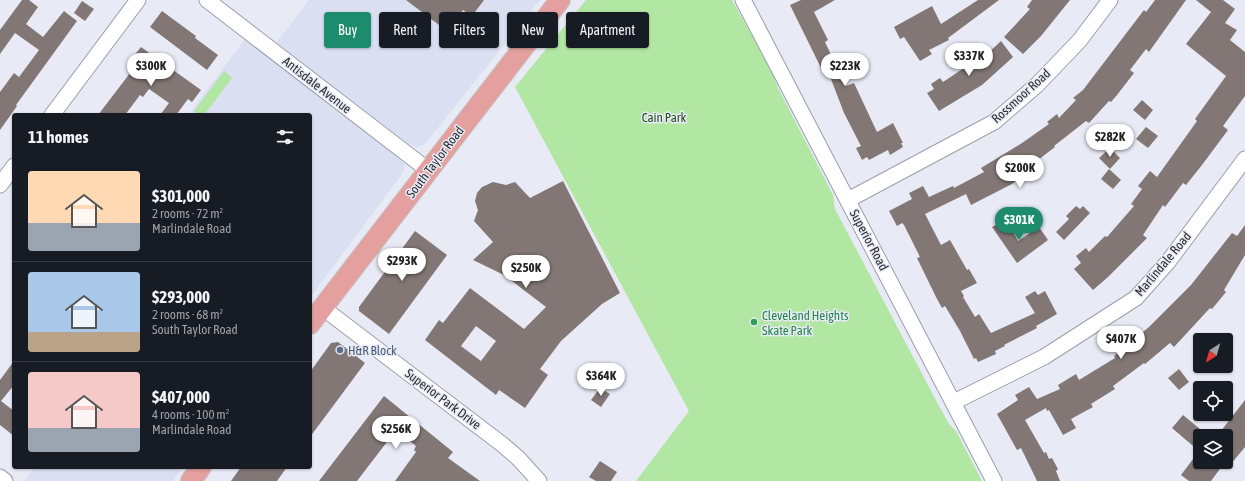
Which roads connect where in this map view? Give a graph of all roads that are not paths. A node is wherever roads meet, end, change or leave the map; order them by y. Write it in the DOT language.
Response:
graph roads {
  1 [pos="138,0"];
  2 [pos="207,0"];
  3 [pos="560,0"];
  4 [pos="743,0"];
  5 [pos="1110,0"];
  6 [pos="53,113"];
  7 [pos="1245,159"];
  8 [pos="12,169"];
  9 [pos="428,170"];
  10 [pos="0,185"];
  11 [pos="848,200"];
  12 [pos="323,308"];
  13 [pos="312,322"];
  14 [pos="954,402"];
  15 [pos="200,469"];
  16 [pos="0,477"];
  17 [pos="5,481"];
  18 [pos="191,481"];
  19 [pos="539,481"];
  20 [pos="994,481"];
  1 -- 6 [label="street"];
  2 -- 9 [label="street, Antisdale Avenue"];
  3 -- 9 [label="main road, South Taylor Road"];
  4 -- 11 [label="street, Superior Road"];
  5 -- 11 [label="street, Rossmoor Road"];
  7 -- 14 [label="street, Marlindale Road"];
  8 -- 10 [label="street"];
  9 -- 12 [label="main road, South Taylor Road"];
  11 -- 14 [label="street, Superior Road"];
  12 -- 13 [label="main road, South Taylor Road"];
  12 -- 19 [label="street, Superior Park Drive"];
  14 -- 20 [label="street, Superior Road"];
  15 -- 18 [label="main road"];
  16 -- 17 [label="street"];
}
